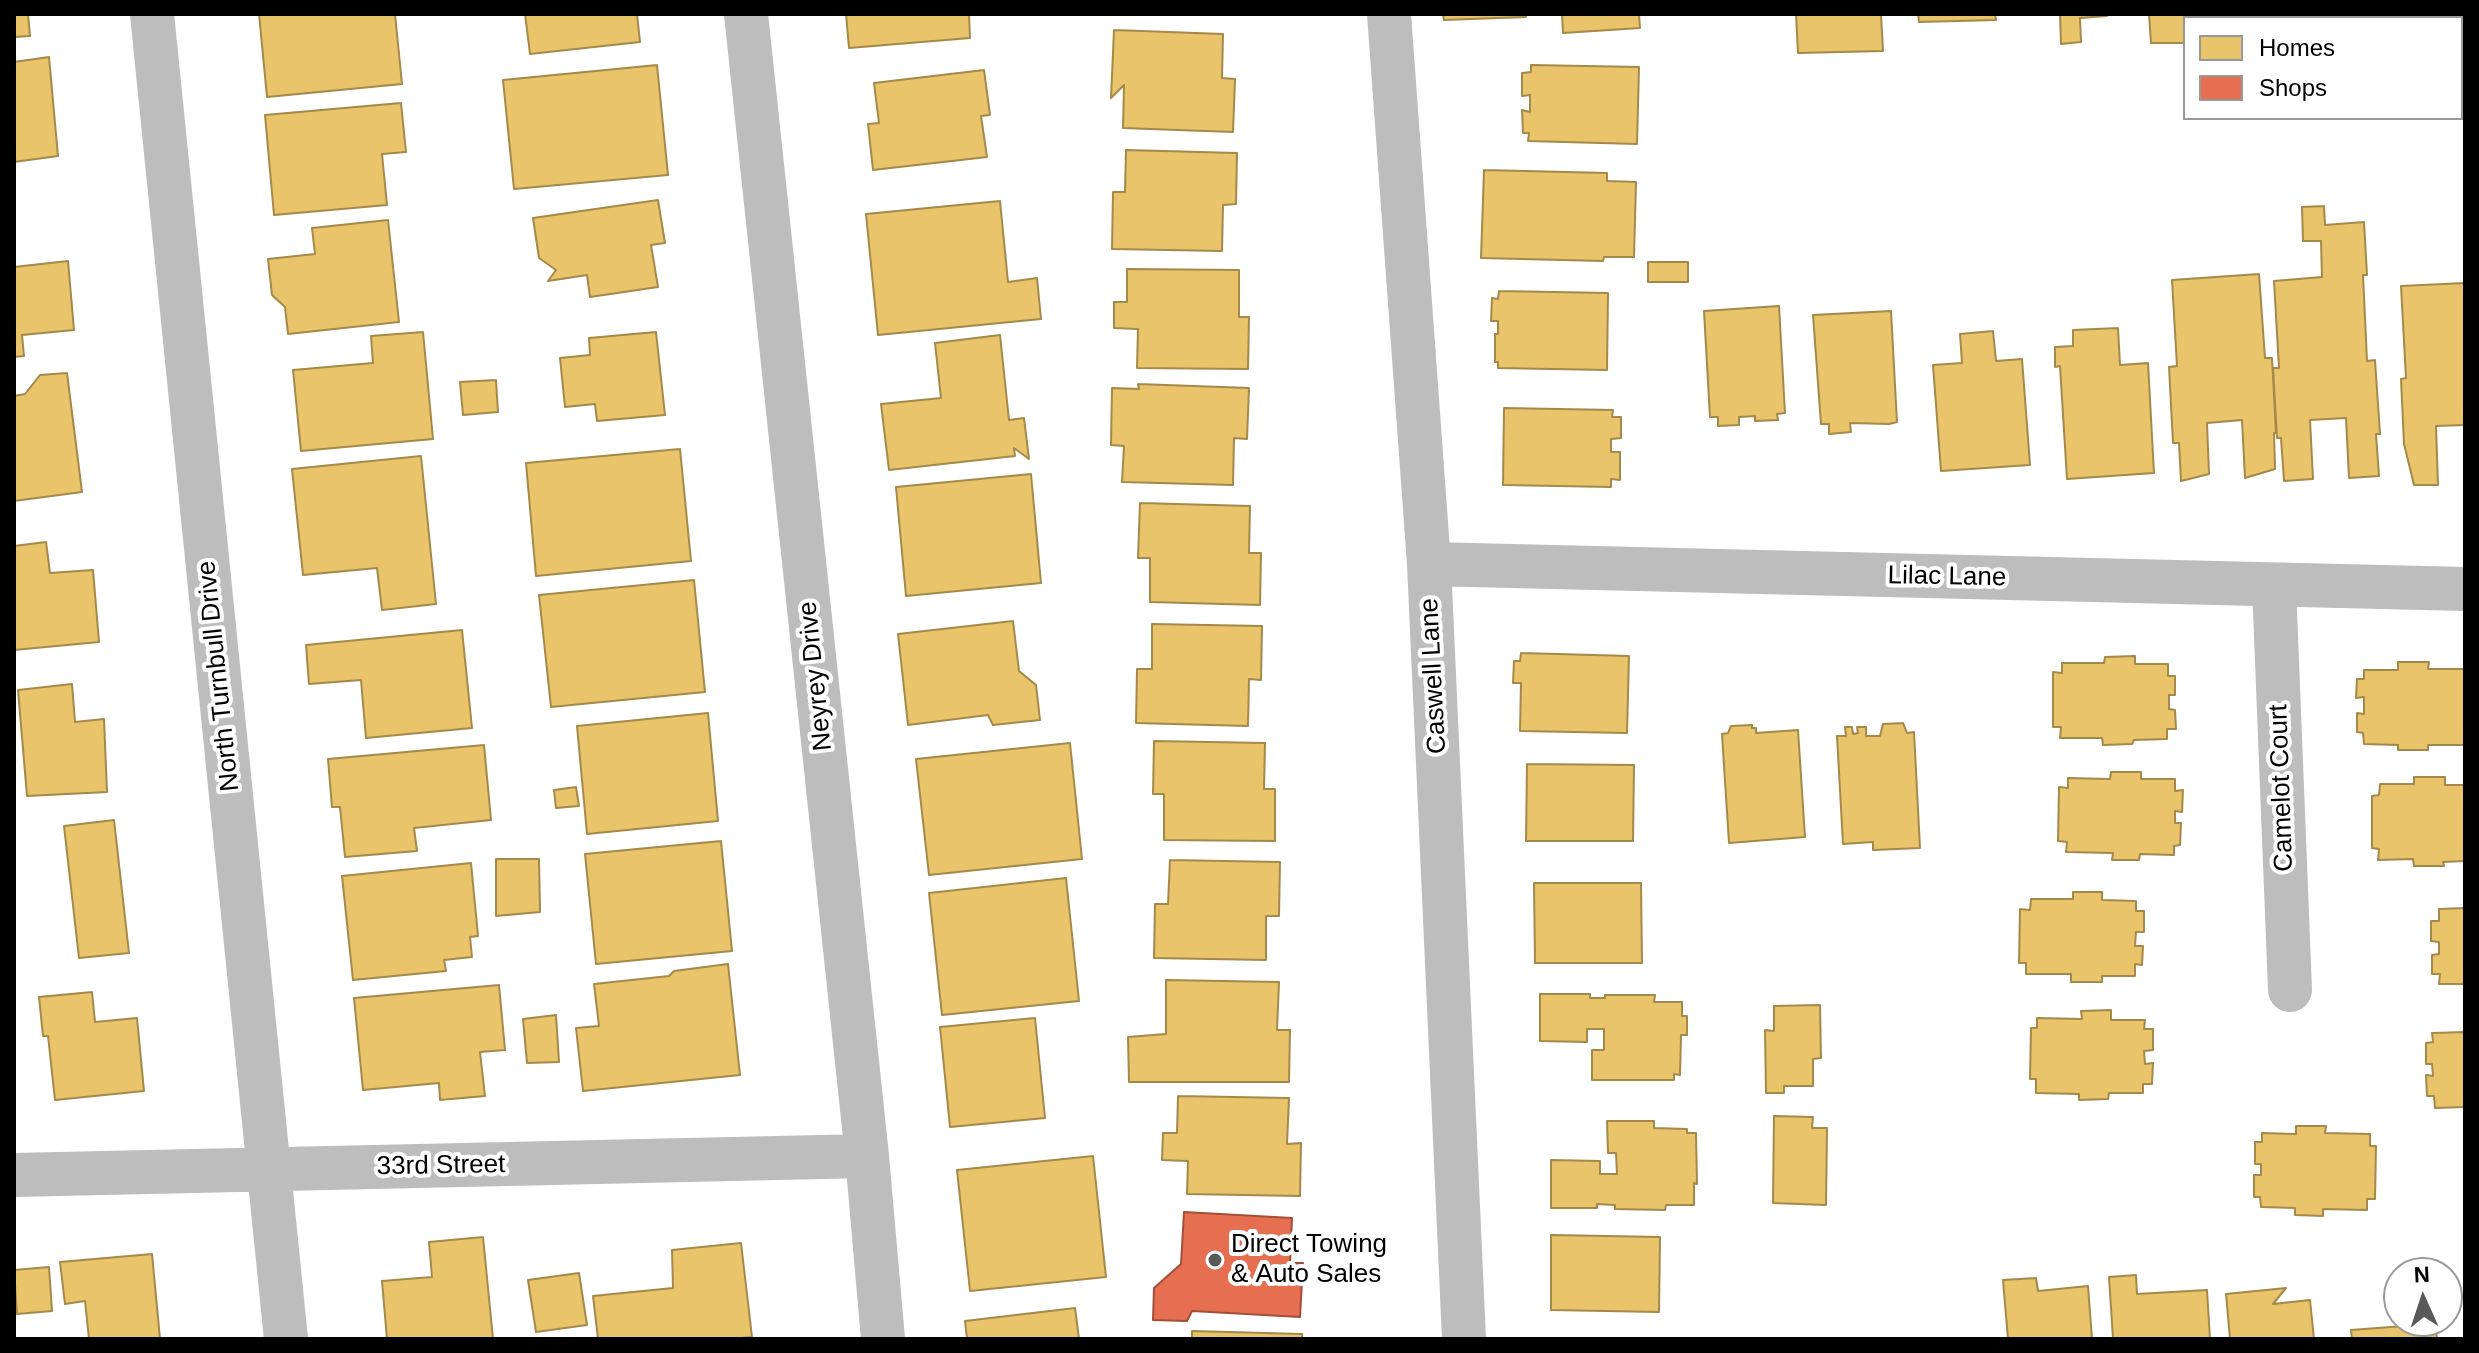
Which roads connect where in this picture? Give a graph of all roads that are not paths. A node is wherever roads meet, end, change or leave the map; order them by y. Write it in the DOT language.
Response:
graph roads {
  1 [pos="152,14"];
  2 [pos="746,14"];
  3 [pos="1389,14"];
  4 [pos="1429,564"];
  5 [pos="2274,585"];
  6 [pos="2465,589"];
  7 [pos="2290,990"];
  8 [pos="867,1156"];
  9 [pos="269,1170"];
  10 [pos="14,1175"];
  11 [pos="286,1339"];
  12 [pos="883,1339"];
  13 [pos="1464,1339"];
  1 -- 9 [label="street, North Turnbull Drive"];
  2 -- 8 [label="street, Neyrey Drive"];
  3 -- 4 [label="street, Caswell Lane"];
  4 -- 5 [label="street, Lilac Lane"];
  4 -- 13 [label="street, Caswell Lane"];
  5 -- 6 [label="street, Lilac Lane"];
  5 -- 7 [label="street, Camelot Court"];
  8 -- 9 [label="street, 33rd Street"];
  8 -- 12 [label="street, Neyrey Drive"];
  9 -- 10 [label="street, 33rd Street"];
  9 -- 11 [label="street, North Turnbull Drive"];
}
